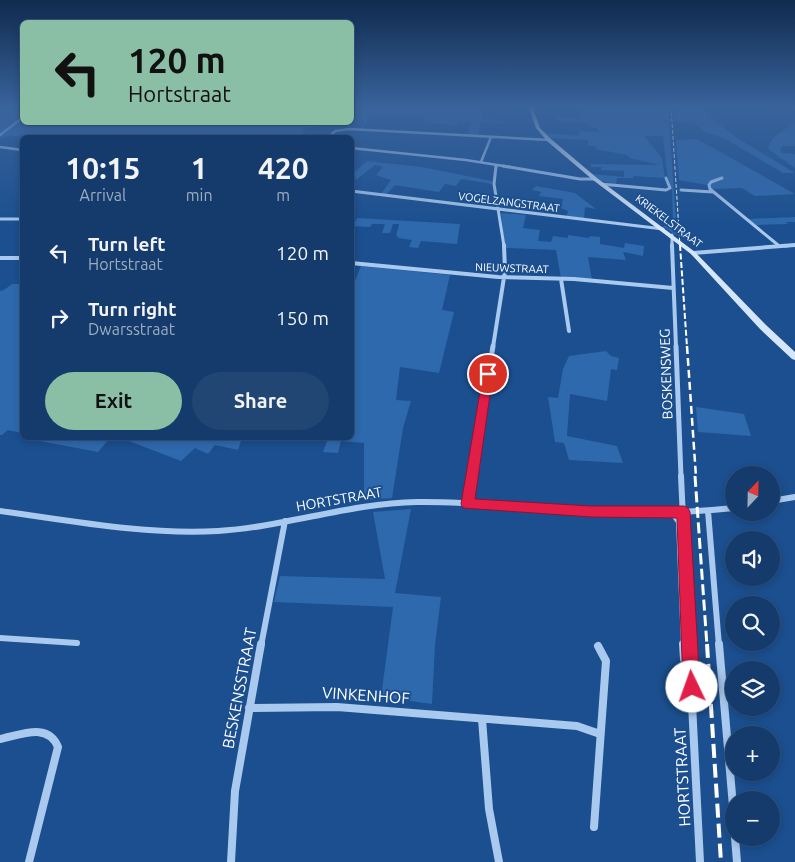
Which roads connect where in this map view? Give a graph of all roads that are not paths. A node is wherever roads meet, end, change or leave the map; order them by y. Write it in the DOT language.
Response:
graph roads {
  1 [pos="486,146"];
  2 [pos="556,146"];
  3 [pos="0,147"];
  4 [pos="354,148"];
  5 [pos="20,150"];
  6 [pos="481,162"];
  7 [pos="496,165"];
  8 [pos="666,178"];
  9 [pos="722,178"];
  10 [pos="594,180"];
  11 [pos="601,184"];
  12 [pos="681,190"];
  13 [pos="354,192"];
  14 [pos="713,192"];
  15 [pos="498,210"];
  16 [pos="0,219"];
  17 [pos="20,219"];
  18 [pos="664,229"];
  19 [pos="672,235"];
  20 [pos="778,245"];
  21 [pos="795,245"];
  22 [pos="693,252"];
  23 [pos="0,258"];
  24 [pos="20,258"];
  25 [pos="354,263"];
  26 [pos="504,278"];
  27 [pos="561,279"];
  28 [pos="673,288"];
  29 [pos="569,331"];
  30 [pos="795,357"];
  31 [pos="795,497"];
  32 [pos="780,500"];
  33 [pos="468,504"];
  34 [pos="725,509"];
  35 [pos="0,510"];
  36 [pos="708,511"];
  37 [pos="672,512"];
  38 [pos="684,512"];
  39 [pos="285,521"];
  40 [pos="0,638"];
  41 [pos="77,642"];
  42 [pos="598,646"];
  43 [pos="684,659"];
  44 [pos="249,708"];
  45 [pos="482,719"];
  46 [pos="600,734"];
  47 [pos="0,739"];
  48 [pos="732,791"];
  49 [pos="594,827"];
  50 [pos="736,846"];
  51 [pos="29,862"];
  52 [pos="231,862"];
  53 [pos="498,862"];
  54 [pos="700,862"];
  55 [pos="737,862"];
  1 -- 6 [label="street"];
  2 -- 10 [label="street, KRIEKELSTRAAT"];
  3 -- 5 [label="street"];
  4 -- 6 [label="street"];
  6 -- 7 [label="street"];
  7 -- 10 [label="street"];
  7 -- 15 [label="street"];
  8 -- 11 [label="street"];
  9 -- 14 [label="street"];
  10 -- 11 [label="street, KRIEKELSTRAAT"];
  11 -- 18 [label="street, KRIEKELSTRAAT"];
  12 -- 14 [label="street"];
  13 -- 15 [label="street, VOGELZANGSTRAAT"];
  14 -- 20 [label="street"];
  15 -- 18 [label="street, VOGELZANGSTRAAT"];
  15 -- 26 [label="street"];
  16 -- 17 [label="street"];
  18 -- 19 [label="street, KRIEKELSTRAAT"];
  19 -- 22 [label="street, KRIEKELSTRAAT"];
  19 -- 28 [label="street, BOSKENSWEG"];
  20 -- 21 [label="street"];
  20 -- 22 [label="street"];
  22 -- 30 [label="street, KRIEKELSTRAAT"];
  23 -- 24 [label="street"];
  25 -- 26 [label="street, NIEUWSTRAAT"];
  26 -- 27 [label="street, NIEUWSTRAAT"];
  26 -- 33 [label="street"];
  27 -- 28 [label="street, NIEUWSTRAAT"];
  27 -- 29 [label="street"];
  28 -- 38 [label="street, BOSKENSWEG"];
  31 -- 32 [label="street"];
  33 -- 37 [label="street, HORTSTRAAT"];
  33 -- 39 [label="street, HORTSTRAAT"];
  34 -- 36 [label="street, HORTSTRAAT"];
  35 -- 39 [label="street, HORTSTRAAT"];
  36 -- 38 [label="street, HORTSTRAAT"];
  36 -- 48 [label="street"];
  37 -- 38 [label="street, HORTSTRAAT"];
  37 -- 43 [label="street"];
  38 -- 54 [label="street, HORTSTRAAT"];
  39 -- 44 [label="street, BESKENSSTRAAT"];
  40 -- 41 [label="street"];
  42 -- 46 [label="street"];
  44 -- 45 [label="street, VINKENHOF"];
  44 -- 52 [label="street, BESKENSSTRAAT"];
  45 -- 46 [label="street, VINKENHOF"];
  45 -- 53 [label="street"];
  46 -- 49 [label="street"];
  47 -- 51 [label="street"];
  50 -- 55 [label="street"];
}
